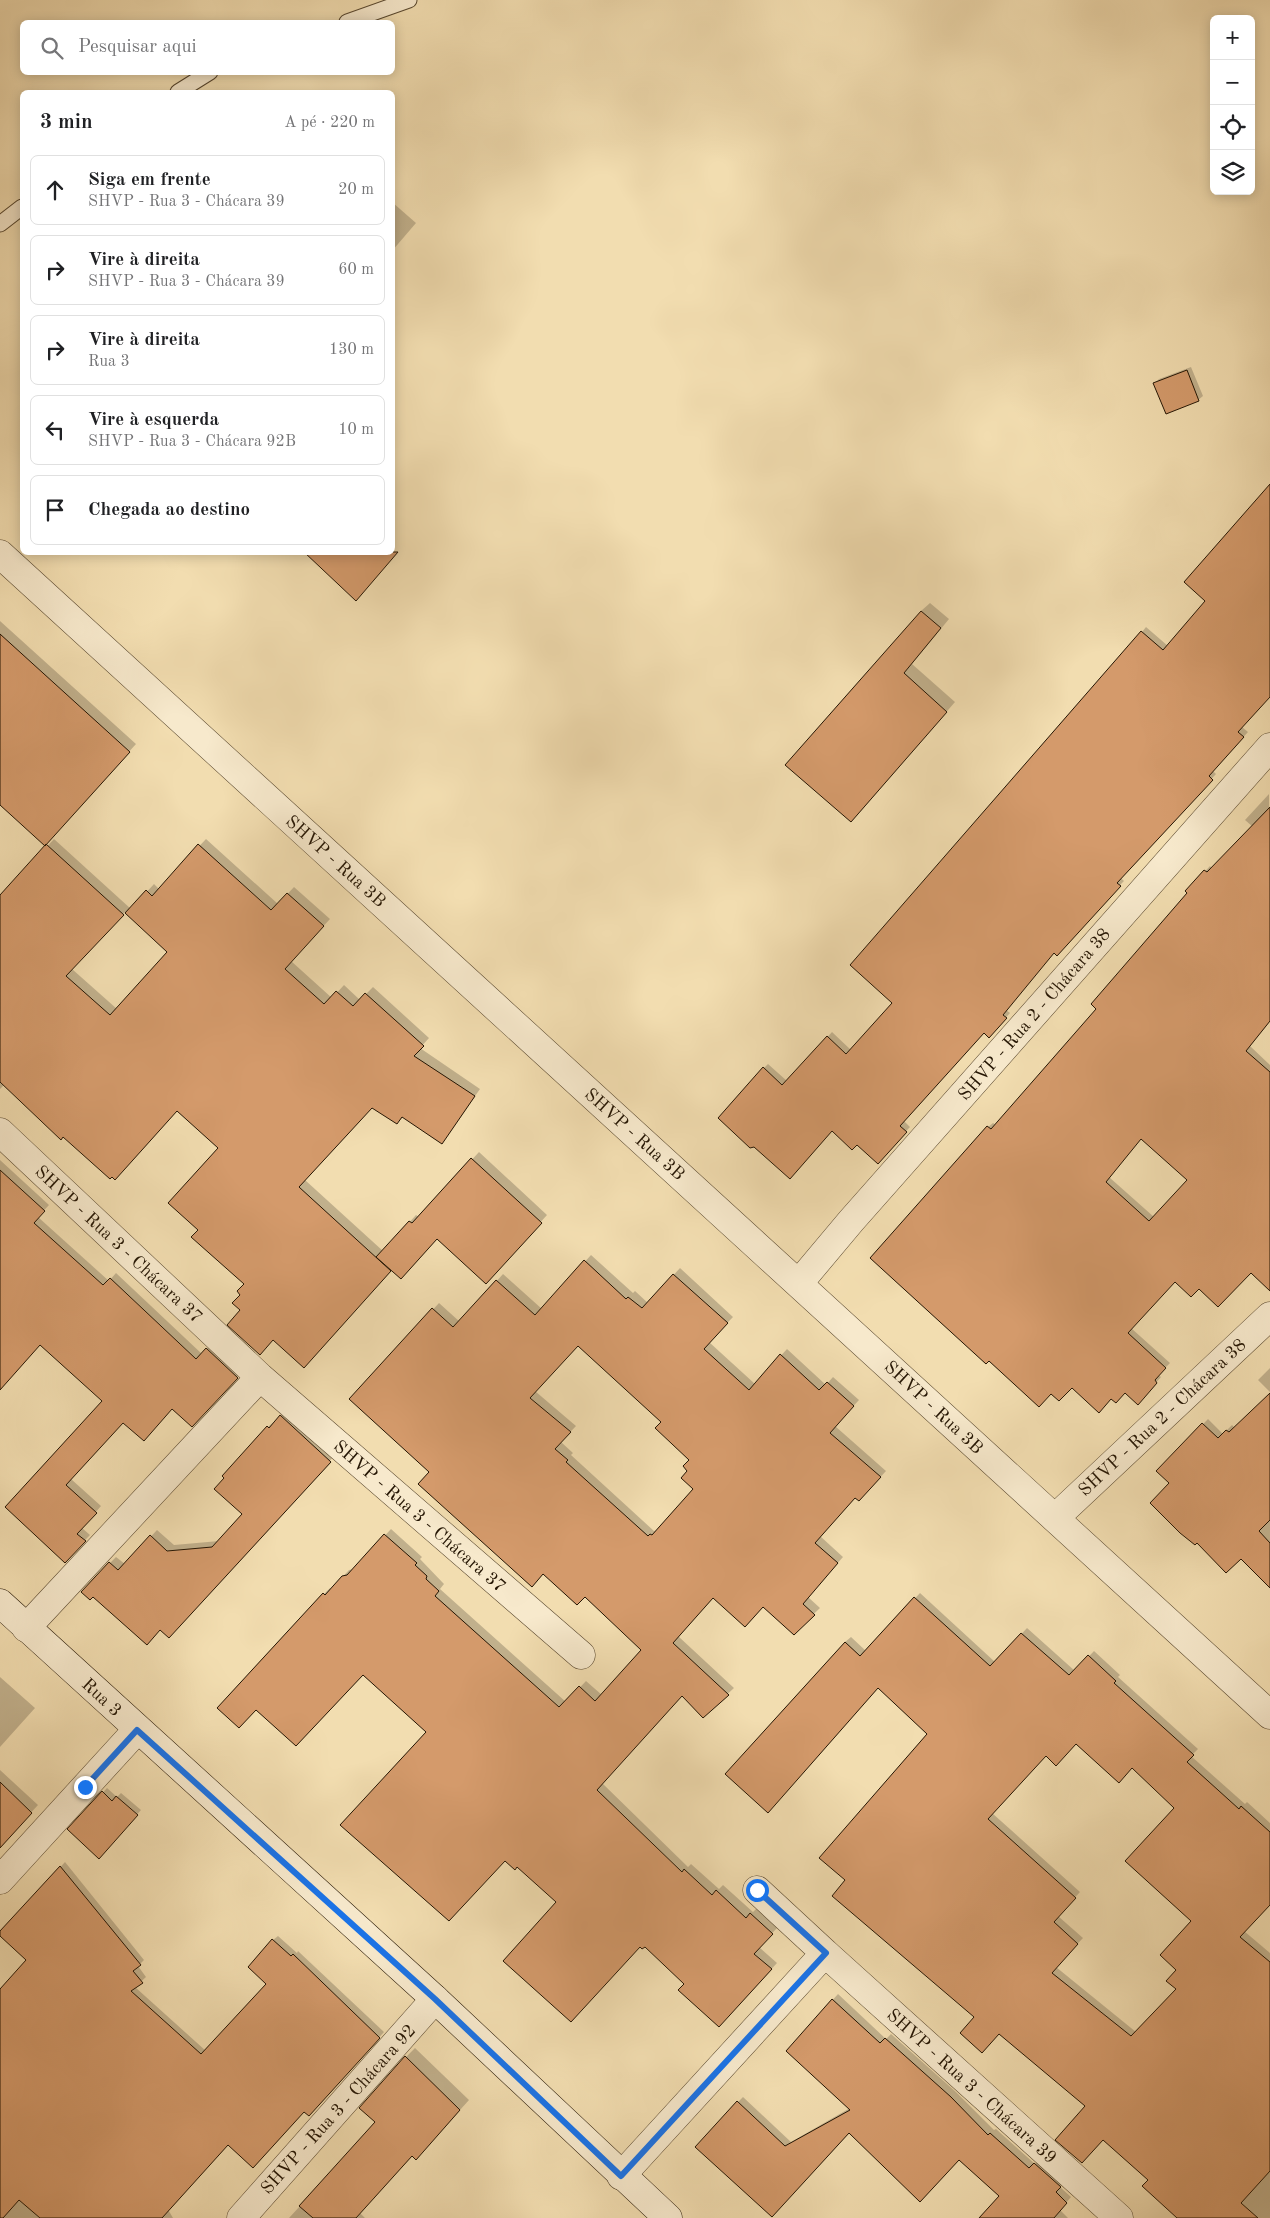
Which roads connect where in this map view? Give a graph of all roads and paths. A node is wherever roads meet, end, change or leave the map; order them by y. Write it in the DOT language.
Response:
graph roads {
  1 [pos="409,0"];
  2 [pos="353,20"];
  3 [pos="205,75"];
  4 [pos="181,90"];
  5 [pos="20,208"];
  6 [pos="0,224"];
  7 [pos="0,554"];
  8 [pos="1270,746"];
  9 [pos="0,1132"];
  10 [pos="799,1283"];
  11 [pos="1270,1316"];
  12 [pos="260,1377"];
  13 [pos="1055,1518"];
  14 [pos="0,1603"];
  15 [pos="26,1628"];
  16 [pos="581,1655"];
  17 [pos="1270,1714"];
  18 [pos="137,1730"];
  19 [pos="0,1880"];
  20 [pos="757,1890"];
  21 [pos="826,1953"];
  22 [pos="435,1999"];
  23 [pos="621,2176"];
  24 [pos="240,2218"];
  25 [pos="668,2218"];
  26 [pos="1119,2218"];
  1 -- 2 [label="lane"];
  3 -- 4 [label="lane"];
  5 -- 6 [label="lane"];
  7 -- 10 [label="street, SHVP - Rua 3B"];
  8 -- 10 [label="street, SHVP - Rua 2 - Chácara 38"];
  9 -- 12 [label="street, SHVP - Rua 3 - Chácara 37"];
  10 -- 13 [label="street, SHVP - Rua 3B"];
  11 -- 13 [label="street, SHVP - Rua 2 - Chácara 38"];
  12 -- 15 [label="street"];
  12 -- 16 [label="street, SHVP - Rua 3 - Chácara 37"];
  13 -- 17 [label="street, SHVP - Rua 3B"];
  14 -- 15 [label="street, Rua 3"];
  15 -- 18 [label="street, Rua 3"];
  18 -- 19 [label="street"];
  18 -- 22 [label="street, Rua 3"];
  20 -- 21 [label="street, SHVP - Rua 3 - Chácara 39"];
  21 -- 23 [label="street"];
  21 -- 26 [label="street, SHVP - Rua 3 - Chácara 39"];
  22 -- 23 [label="street, Rua 3"];
  22 -- 24 [label="street, SHVP - Rua 3 - Chácara 92"];
  23 -- 25 [label="street, Rua 3"];
}
